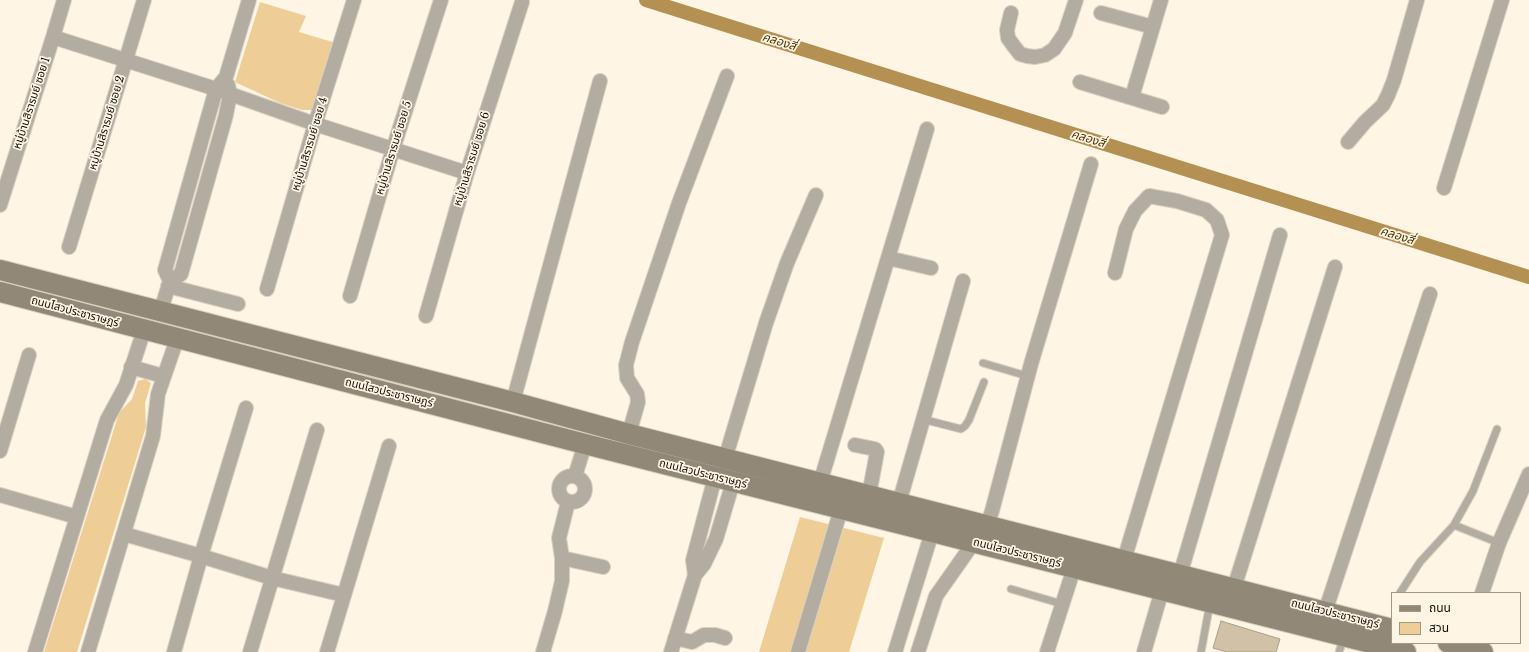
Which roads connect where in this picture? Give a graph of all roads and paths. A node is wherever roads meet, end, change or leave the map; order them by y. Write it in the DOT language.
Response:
graph roads {
  1 [pos="64,0"];
  2 [pos="144,0"];
  3 [pos="250,0"];
  4 [pos="354,0"];
  5 [pos="441,0"];
  6 [pos="1076,0"];
  7 [pos="1161,0"];
  8 [pos="1417,0"];
  9 [pos="1502,0"];
  10 [pos="522,2"];
  11 [pos="1101,13"];
  12 [pos="1011,14"];
  13 [pos="1153,27"];
  14 [pos="53,37"];
  15 [pos="126,60"];
  16 [pos="727,76"];
  17 [pos="226,77"];
  18 [pos="600,81"];
  19 [pos="1080,82"];
  20 [pos="216,89"];
  21 [pos="230,94"];
  22 [pos="1132,97"];
  23 [pos="1162,107"];
  24 [pos="315,124"];
  25 [pos="926,129"];
  26 [pos="1348,142"];
  27 [pos="393,149"];
  28 [pos="197,155"];
  29 [pos="213,160"];
  30 [pos="1091,164"];
  31 [pos="467,173"];
  32 [pos="1444,188"];
  33 [pos="816,195"];
  34 [pos="0,205"];
  35 [pos="181,212"];
  36 [pos="198,216"];
  37 [pos="1280,235"];
  38 [pos="69,247"];
  39 [pos="888,258"];
  40 [pos="1335,267"];
  41 [pos="931,268"];
  42 [pos="0,270"];
  43 [pos="1115,273"];
  44 [pos="963,281"];
  45 [pos="169,283"];
  46 [pos="267,289"];
  47 [pos="0,292"];
  48 [pos="1430,294"];
  49 [pos="350,296"];
  50 [pos="238,304"];
  51 [pos="161,310"];
  52 [pos="426,316"];
  53 [pos="144,330"];
  54 [pos="176,339"];
  55 [pos="323,352"];
  56 [pos="29,355"];
  57 [pos="983,363"];
  58 [pos="131,367"];
  59 [pos="318,375"];
  60 [pos="163,376"];
  61 [pos="1027,376"];
  62 [pos="984,382"];
  63 [pos="513,402"];
  64 [pos="246,408"];
  65 [pos="922,419"];
  66 [pos="1497,429"];
  67 [pos="317,430"];
  68 [pos="629,434"];
  69 [pos="585,444"];
  70 [pos="855,444"];
  71 [pos="389,446"];
  72 [pos="0,451"];
  73 [pos="725,459"];
  74 [pos="1529,474"];
  75 [pos="575,476"];
  76 [pos="724,479"];
  77 [pos="820,483"];
  78 [pos="0,495"];
  79 [pos="869,495"];
  80 [pos="568,502"];
  81 [pos="899,503"];
  82 [pos="842,509"];
  83 [pos="77,517"];
  84 [pos="987,525"];
  85 [pos="1454,525"];
  86 [pos="932,532"];
  87 [pos="124,534"];
  88 [pos="974,542"];
  89 [pos="1499,543"];
  90 [pos="201,556"];
  91 [pos="562,558"];
  92 [pos="1124,560"];
  93 [pos="603,567"];
  94 [pos="1074,568"];
  95 [pos="1180,574"];
  96 [pos="695,575"];
  97 [pos="272,578"];
  98 [pos="1234,588"];
  99 [pos="1010,589"];
  100 [pos="1162,590"];
  101 [pos="1401,592"];
  102 [pos="1482,592"];
  103 [pos="344,595"];
  104 [pos="1210,602"];
  105 [pos="1062,604"];
  106 [pos="1325,612"];
  107 [pos="901,631"];
  108 [pos="1382,633"];
  109 [pos="675,638"];
  110 [pos="725,638"];
  111 [pos="1391,640"];
  112 [pos="1342,644"];
  113 [pos="1396,644"];
  114 [pos="1459,644"];
  115 [pos="920,645"];
  116 [pos="35,652"];
  117 [pos="88,652"];
  118 [pos="174,652"];
  119 [pos="250,652"];
  120 [pos="327,652"];
  121 [pos="542,652"];
  122 [pos="671,652"];
  123 [pos="798,652"];
  124 [pos="895,652"];
  125 [pos="1047,652"];
  126 [pos="1144,652"];
  127 [pos="1202,652"];
  128 [pos="1406,652"];
  129 [pos="1484,652"];
  1 -- 14 [label="street, หมู่บ้านสิรารมย์ ซอย 1"];
  2 -- 15 [label="street, หมู่บ้านสิรารมย์ ซอย 2"];
  3 -- 17 [label="street"];
  4 -- 24 [label="street, หมู่บ้านสิรารมย์ ซอย 4"];
  5 -- 27 [label="street, หมู่บ้านสิรารมย์ ซอย 5"];
  6 -- 12 [label="street"];
  7 -- 13 [label="street"];
  8 -- 26 [label="street"];
  9 -- 32 [label="street"];
  10 -- 31 [label="street, หมู่บ้านสิรารมย์ ซอย 6"];
  11 -- 13 [label="street"];
  13 -- 22 [label="street"];
  14 -- 15 [label="street"];
  14 -- 34 [label="street, หมู่บ้านสิรารมย์ ซอย 1"];
  15 -- 20 [label="street"];
  15 -- 38 [label="street, หมู่บ้านสิรารมย์ ซอย 2"];
  16 -- 68 [label="street"];
  17 -- 20 [label="street"];
  17 -- 21 [label="street"];
  18 -- 63 [label="street"];
  19 -- 22 [label="street"];
  20 -- 21 [label="street"];
  20 -- 28 [label="street"];
  21 -- 24 [label="street"];
  21 -- 29 [label="street"];
  22 -- 23 [label="street"];
  24 -- 27 [label="street"];
  24 -- 46 [label="street, หมู่บ้านสิรารมย์ ซอย 4"];
  25 -- 39 [label="street"];
  27 -- 31 [label="street"];
  27 -- 49 [label="street, หมู่บ้านสิรารมย์ ซอย 5"];
  28 -- 29 [label="street"];
  28 -- 35 [label="street"];
  29 -- 36 [label="street"];
  30 -- 61 [label="street"];
  31 -- 52 [label="street, หมู่บ้านสิรารมย์ ซอย 6"];
  33 -- 73 [label="street"];
  35 -- 36 [label="street"];
  35 -- 45 [label="street"];
  36 -- 45 [label="street"];
  37 -- 95 [label="street"];
  39 -- 41 [label="street"];
  39 -- 77 [label="street"];
  40 -- 98 [label="street"];
  42 -- 51 [label="main road, ถนนไสวประชาราษฎร์"];
  43 -- 92 [label="street"];
  44 -- 65 [label="street"];
  45 -- 50 [label="street"];
  45 -- 51 [label="street"];
  47 -- 53 [label="main road, ถนนไสวประชาราษฎร์"];
  48 -- 106 [label="street"];
  51 -- 55 [label="main road, ถนนไสวประชาราษฎร์"];
  53 -- 54 [label="main road, ถนนไสวประชาราษฎร์"];
  53 -- 58 [label="street"];
  54 -- 59 [label="main road, ถนนไสวประชาราษฎร์"];
  54 -- 60 [label="street"];
  55 -- 59 [label="main road"];
  55 -- 63 [label="main road, ถนนไสวประชาราษฎร์"];
  56 -- 72 [label="street"];
  57 -- 61 [label="lane"];
  58 -- 60 [label="street"];
  58 -- 83 [label="street"];
  59 -- 69 [label="main road, ถนนไสวประชาราษฎร์"];
  60 -- 87 [label="street"];
  61 -- 84 [label="street"];
  62 -- 65 [label="lane"];
  63 -- 68 [label="main road, ถนนไสวประชาราษฎร์"];
  64 -- 90 [label="street"];
  65 -- 81 [label="street"];
  66 -- 85 [label="lane"];
  67 -- 97 [label="street"];
  68 -- 73 [label="main road, ถนนไสวประชาราษฎร์"];
  69 -- 75 [label="street"];
  69 -- 76 [label="main road, ถนนไสวประชาราษฎร์"];
  70 -- 79 [label="street"];
  71 -- 103 [label="street"];
  73 -- 77 [label="main road, ถนนไสวประชาราษฎร์"];
  74 -- 89 [label="street"];
  75 -- 80 [label="street"];
  75 -- 80 [label="street"];
  76 -- 82 [label="main road, ถนนไสวประชาราษฎร์"];
  76 -- 96 [label="street"];
  76 -- 96 [label="street"];
  77 -- 79 [label="main road, ถนนไสวประชาราษฎร์"];
  78 -- 83 [label="street"];
  79 -- 81 [label="main road, ถนนไสวประชาราษฎร์"];
  80 -- 91 [label="street"];
  81 -- 84 [label="main road, ถนนไสวประชาราษฎร์"];
  82 -- 86 [label="main road, ถนนไสวประชาราษฎร์"];
  82 -- 123 [label="street"];
  83 -- 116 [label="street"];
  84 -- 92 [label="main road, ถนนไสวประชาราษฎร์"];
  85 -- 89 [label="lane"];
  85 -- 101 [label="lane"];
  86 -- 88 [label="main road, ถนนไสวประชาราษฎร์"];
  86 -- 107 [label="street"];
  87 -- 90 [label="street"];
  87 -- 117 [label="street"];
  88 -- 94 [label="main road, ถนนไสวประชาราษฎร์"];
  88 -- 115 [label="street"];
  89 -- 102 [label="street"];
  90 -- 97 [label="street"];
  90 -- 118 [label="street"];
  91 -- 93 [label="street"];
  91 -- 121 [label="street"];
  92 -- 95 [label="main road, ถนนไสวประชาราษฎร์"];
  94 -- 100 [label="main road, ถนนไสวประชาราษฎร์"];
  94 -- 105 [label="street"];
  95 -- 98 [label="main road, ถนนไสวประชาราษฎร์"];
  96 -- 109 [label="street"];
  97 -- 103 [label="street"];
  97 -- 119 [label="street"];
  98 -- 106 [label="main road, ถนนไสวประชาราษฎร์"];
  99 -- 105 [label="lane"];
  100 -- 104 [label="main road, ถนนไสวประชาราษฎร์"];
  100 -- 126 [label="street"];
  103 -- 120 [label="street"];
  104 -- 112 [label="main road, ถนนไสวประชาราษฎร์"];
  104 -- 127 [label="lane"];
  105 -- 125 [label="street"];
  106 -- 108 [label="main road, ถนนไสวประชาราษฎร์"];
  107 -- 115 [label="street"];
  107 -- 124 [label="street"];
  108 -- 111 [label="main road, ถนนไสวประชาราษฎร์"];
  108 -- 112 [label="main road, ถนนไสวประชาราษฎร์"];
  109 -- 110 [label="street"];
  109 -- 122 [label="street"];
  113 -- 128 [label="main road, ถนนไสวประชาราษฎร์"];
  114 -- 129 [label="main road"];
}
